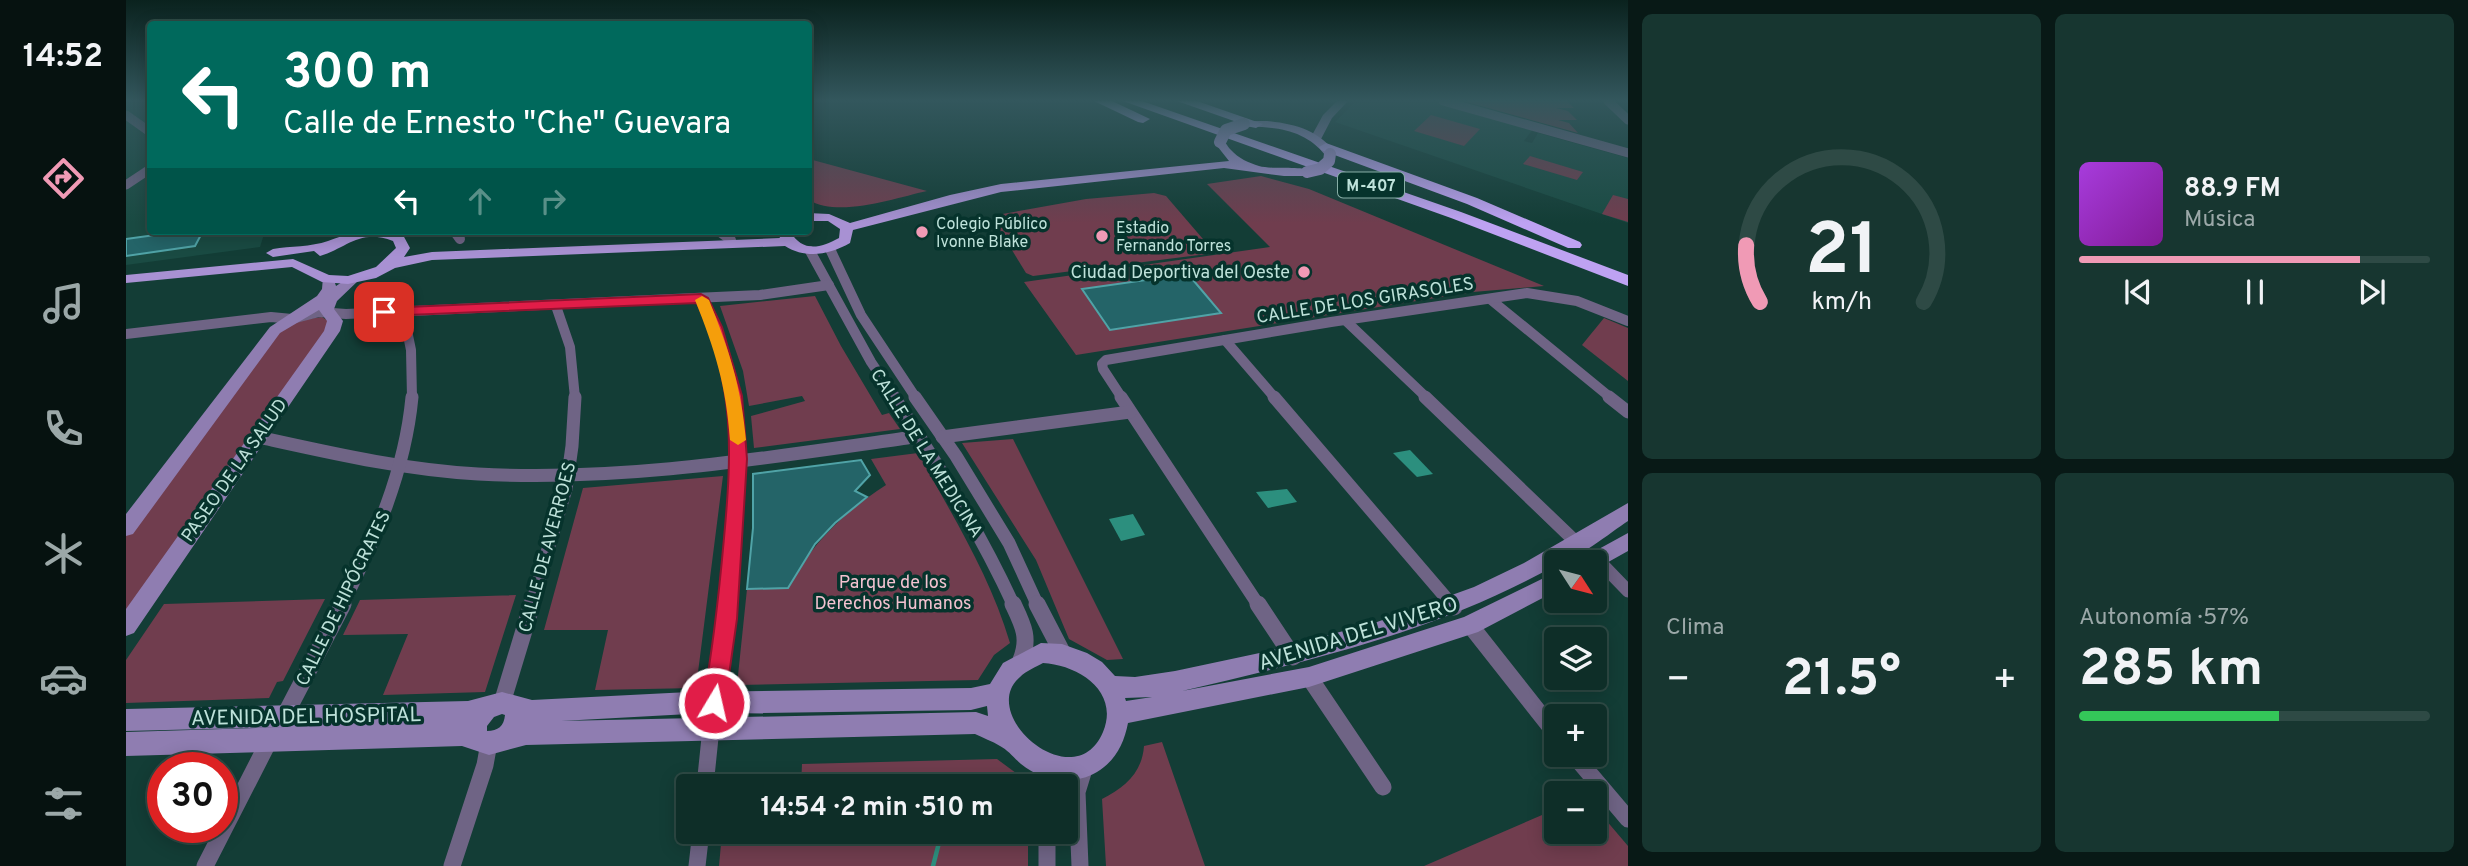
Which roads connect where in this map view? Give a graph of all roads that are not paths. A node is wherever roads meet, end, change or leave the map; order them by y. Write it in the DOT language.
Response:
graph roads {
  1 [pos="1206,141"];
  2 [pos="1224,141"];
  3 [pos="1245,141"];
  4 [pos="1262,141"];
  5 [pos="1316,141"];
  6 [pos="1324,141"];
  7 [pos="1587,141"];
  8 [pos="1324,146"];
  9 [pos="1223,148"];
  10 [pos="1628,153"];
  11 [pos="1247,165"];
  12 [pos="147,171"];
  13 [pos="1300,173"];
  14 [pos="126,185"];
  15 [pos="812,217"];
  16 [pos="845,225"];
  17 [pos="356,235"];
  18 [pos="384,235"];
  19 [pos="725,235"];
  20 [pos="786,236"];
  21 [pos="329,245"];
  22 [pos="403,248"];
  23 [pos="830,249"];
  24 [pos="810,251"];
  25 [pos="392,264"];
  26 [pos="126,269"];
  27 [pos="1617,269"];
  28 [pos="313,271"];
  29 [pos="126,279"];
  30 [pos="328,279"];
  31 [pos="353,279"];
  32 [pos="1628,281"];
  33 [pos="829,285"];
  34 [pos="701,298"];
  35 [pos="1490,299"];
  36 [pos="556,306"];
  37 [pos="403,311"];
  38 [pos="330,314"];
  39 [pos="292,319"];
  40 [pos="1345,320"];
  41 [pos="1628,321"];
  42 [pos="126,334"];
  43 [pos="1225,340"];
  44 [pos="1130,412"];
  45 [pos="1628,412"];
  46 [pos="916,432"];
  47 [pos="258,437"];
  48 [pos="942,437"];
  49 [pos="739,459"];
  50 [pos="400,466"];
  51 [pos="569,475"];
  52 [pos="1628,511"];
  53 [pos="128,524"];
  54 [pos="1628,541"];
  55 [pos="1579,545"];
  56 [pos="1607,554"];
  57 [pos="1607,571"];
  58 [pos="1544,587"];
  59 [pos="1628,591"];
  60 [pos="1454,607"];
  61 [pos="1470,625"];
  62 [pos="126,626"];
  63 [pos="1063,654"];
  64 [pos="1293,657"];
  65 [pos="1021,660"];
  66 [pos="1309,677"];
  67 [pos="1109,686"];
  68 [pos="998,693"];
  69 [pos="714,703"];
  70 [pos="501,707"];
  71 [pos="1119,714"];
  72 [pos="284,717"];
  73 [pos="1544,719"];
  74 [pos="126,720"];
  75 [pos="711,727"];
  76 [pos="1008,737"];
  77 [pos="490,739"];
  78 [pos="270,741"];
  79 [pos="126,744"];
  80 [pos="1085,766"];
  81 [pos="1584,767"];
  82 [pos="706,774"];
  83 [pos="1044,774"];
  84 [pos="1047,774"];
  85 [pos="1383,787"];
  86 [pos="1628,819"];
  87 [pos="700,844"];
  88 [pos="1047,844"];
  89 [pos="205,866"];
  90 [pos="452,866"];
  91 [pos="697,866"];
  92 [pos="1048,866"];
  93 [pos="1080,866"];
  1 -- 9 [label="highway"];
  2 -- 9 [label="main road, bridge"];
  3 -- 27 [label="highway, M-407"];
  4 -- 27 [label="highway, M-407"];
  5 -- 8 [label="main road"];
  6 -- 8 [label="main road"];
  7 -- 10 [label="street"];
  8 -- 13 [label="main road, bridge"];
  8 -- 27 [label="highway"];
  9 -- 11 [label="main road"];
  9 -- 16 [label="main road"];
  11 -- 13 [label="main road"];
  11 -- 16 [label="main road"];
  12 -- 14 [label="street"];
  13 -- 27 [label="highway"];
  15 -- 16 [label="main road"];
  16 -- 23 [label="main road"];
  17 -- 21 [label="main road"];
  18 -- 22 [label="main road"];
  19 -- 20 [label="main road"];
  19 -- 22 [label="main road"];
  20 -- 24 [label="main road"];
  20 -- 25 [label="main road"];
  21 -- 26 [label="main road"];
  21 -- 28 [label="main road"];
  22 -- 25 [label="main road"];
  23 -- 24 [label="main road"];
  23 -- 48 [label="street"];
  24 -- 33 [label="street, CALLE DE LA MEDICINA"];
  25 -- 31 [label="main road"];
  27 -- 32 [label="highway, M-407"];
  28 -- 29 [label="main road"];
  28 -- 30 [label="main road"];
  30 -- 31 [label="main road"];
  30 -- 39 [label="main road"];
  31 -- 38 [label="main road, PASEO DE LA SALUD"];
  33 -- 34 [label="street"];
  33 -- 46 [label="street, CALLE DE LA MEDICINA"];
  34 -- 36 [label="street"];
  34 -- 49 [label="street"];
  35 -- 40 [label="street, CALLE DE LOS GIRASOLES"];
  35 -- 41 [label="street, CALLE DE LOS GIRASOLES"];
  35 -- 45 [label="street"];
  36 -- 37 [label="street"];
  36 -- 51 [label="street, CALLE DE AVERROES"];
  37 -- 38 [label="street"];
  37 -- 50 [label="street, CALLE DE HIPÓCRATES"];
  38 -- 39 [label="street"];
  38 -- 47 [label="main road, PASEO DE LA SALUD"];
  39 -- 42 [label="street"];
  39 -- 53 [label="main road"];
  40 -- 43 [label="street, CALLE DE LOS GIRASOLES"];
  40 -- 55 [label="street"];
  43 -- 44 [label="street, CALLE DE LOS GIRASOLES"];
  43 -- 60 [label="street"];
  44 -- 48 [label="street"];
  44 -- 64 [label="street"];
  46 -- 49 [label="street"];
  46 -- 65 [label="street, CALLE DE LA MEDICINA"];
  47 -- 50 [label="street"];
  47 -- 62 [label="main road, PASEO DE LA SALUD"];
  48 -- 63 [label="street"];
  49 -- 51 [label="street"];
  49 -- 69 [label="street"];
  50 -- 51 [label="street"];
  50 -- 72 [label="street, CALLE DE HIPÓCRATES"];
  51 -- 70 [label="street, CALLE DE AVERROES"];
  52 -- 55 [label="main road, AVENIDA DEL VIVERO"];
  54 -- 56 [label="main road"];
  55 -- 60 [label="main road, AVENIDA DEL VIVERO"];
  57 -- 59 [label="street"];
  58 -- 61 [label="main road, AVENIDA DEL VIVERO"];
  60 -- 64 [label="main road, AVENIDA DEL VIVERO"];
  61 -- 66 [label="main road, AVENIDA DEL VIVERO"];
  61 -- 73 [label="street"];
  63 -- 65 [label="main road"];
  63 -- 67 [label="main road"];
  64 -- 67 [label="main road, AVENIDA DEL VIVERO"];
  65 -- 68 [label="main road"];
  66 -- 71 [label="main road, AVENIDA DEL VIVERO"];
  66 -- 85 [label="street"];
  67 -- 71 [label="main road"];
  68 -- 69 [label="main road, AVENIDA DEL HOSPITAL"];
  68 -- 76 [label="main road"];
  69 -- 70 [label="main road, AVENIDA DEL HOSPITAL"];
  70 -- 72 [label="main road, AVENIDA DEL HOSPITAL"];
  70 -- 77 [label="main road"];
  70 -- 77 [label="main road"];
  71 -- 80 [label="main road"];
  72 -- 74 [label="main road, AVENIDA DEL HOSPITAL"];
  75 -- 76 [label="main road, AVENIDA DEL HOSPITAL"];
  75 -- 77 [label="main road, AVENIDA DEL HOSPITAL"];
  75 -- 82 [label="street"];
  76 -- 83 [label="main road"];
  77 -- 78 [label="main road, AVENIDA DEL HOSPITAL"];
  77 -- 90 [label="street"];
  78 -- 79 [label="main road, AVENIDA DEL HOSPITAL"];
  78 -- 89 [label="street"];
  80 -- 84 [label="main road"];
  80 -- 93 [label="street"];
  81 -- 86 [label="street"];
  87 -- 91 [label="street"];
  88 -- 92 [label="street"];
}
